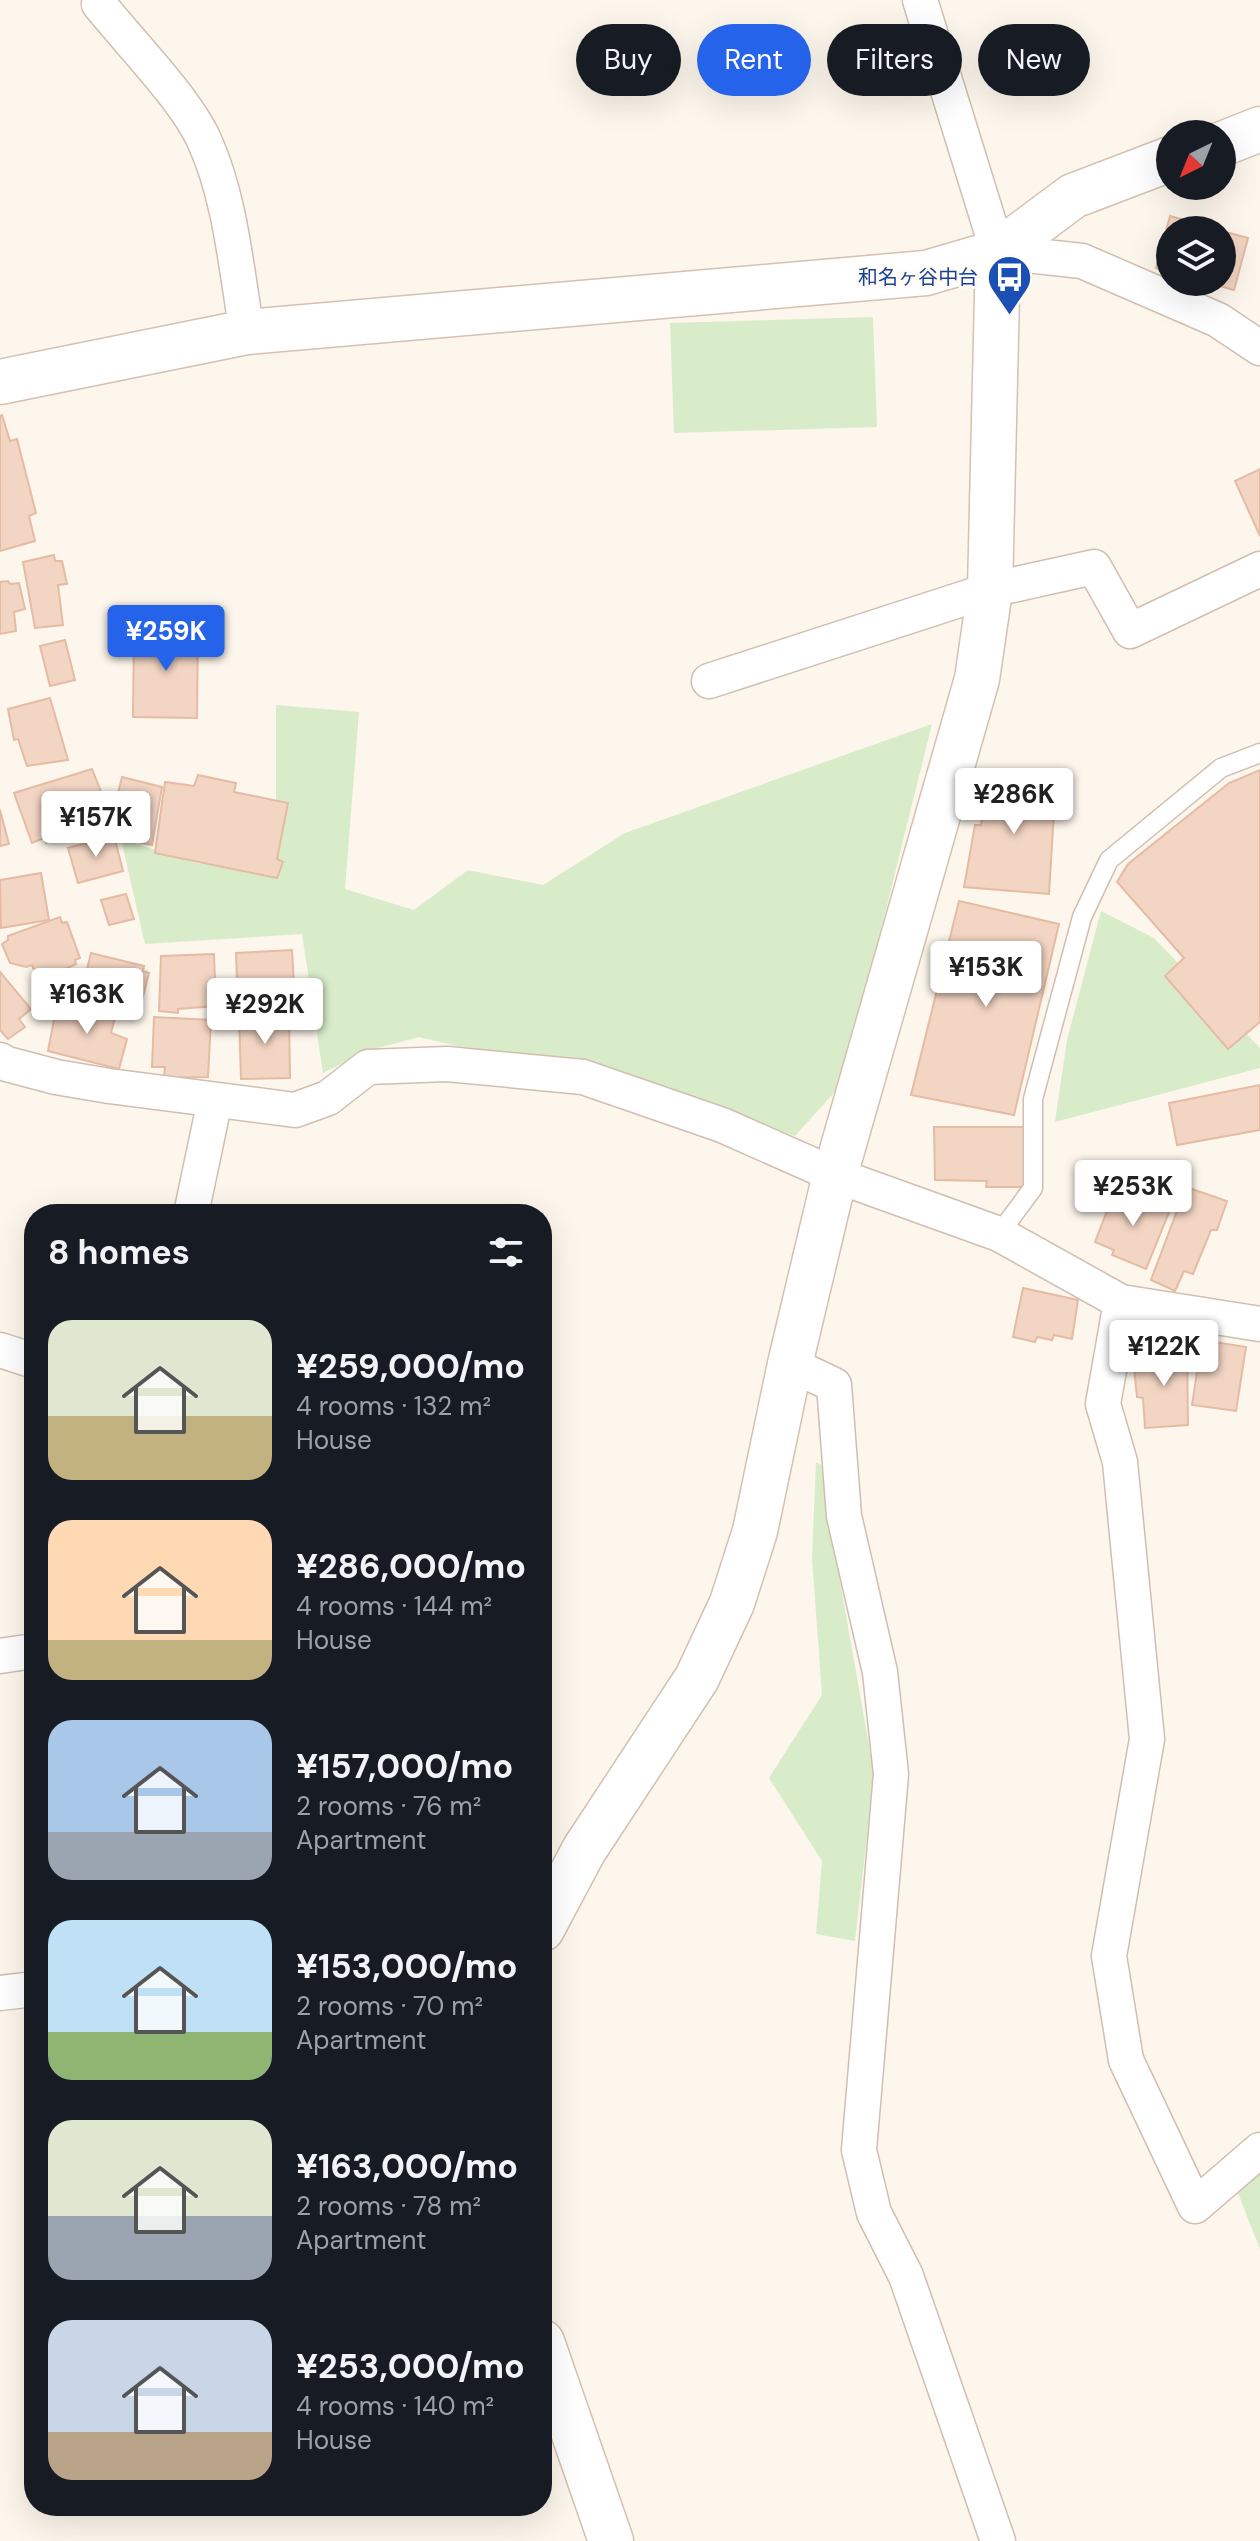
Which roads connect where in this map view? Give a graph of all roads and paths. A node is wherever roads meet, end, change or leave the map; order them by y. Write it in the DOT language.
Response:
graph roads {
  1 [pos="101,0"];
  2 [pos="920,0"];
  3 [pos="1260,129"];
  4 [pos="1236,138"];
  5 [pos="1156,164"];
  6 [pos="998,252"];
  7 [pos="247,332"];
  8 [pos="1260,348"];
  9 [pos="0,382"];
  10 [pos="1260,569"];
  11 [pos="990,590"];
  12 [pos="709,681"];
  13 [pos="1260,753"];
  14 [pos="0,1060"];
  15 [pos="215,1100"];
  16 [pos="835,1175"];
  17 [pos="193,1204"];
  18 [pos="999,1234"];
  19 [pos="1121,1302"];
  20 [pos="1260,1324"];
  21 [pos="0,1350"];
  22 [pos="24,1358"];
  23 [pos="790,1364"];
  24 [pos="24,1652"];
  25 [pos="0,1656"];
  26 [pos="552,1910"];
  27 [pos="24,1990"];
  28 [pos="0,1993"];
  29 [pos="1260,2150"];
  30 [pos="552,2371"];
  31 [pos="611,2541"];
  32 [pos="998,2541"];
  1 -- 7 [label="street"];
  2 -- 6 [label="street"];
  3 -- 4 [label="street"];
  5 -- 6 [label="street"];
  6 -- 7 [label="street"];
  6 -- 8 [label="street"];
  6 -- 11 [label="street"];
  7 -- 9 [label="street"];
  10 -- 11 [label="street"];
  11 -- 12 [label="street"];
  11 -- 16 [label="street"];
  13 -- 18 [label="lane"];
  14 -- 15 [label="street"];
  15 -- 16 [label="street"];
  15 -- 17 [label="street"];
  16 -- 18 [label="street"];
  16 -- 23 [label="street"];
  18 -- 19 [label="street"];
  19 -- 20 [label="street"];
  19 -- 29 [label="street"];
  21 -- 22 [label="street"];
  23 -- 26 [label="street"];
  23 -- 32 [label="street"];
  24 -- 25 [label="street"];
  27 -- 28 [label="street"];
  30 -- 31 [label="street"];
}
